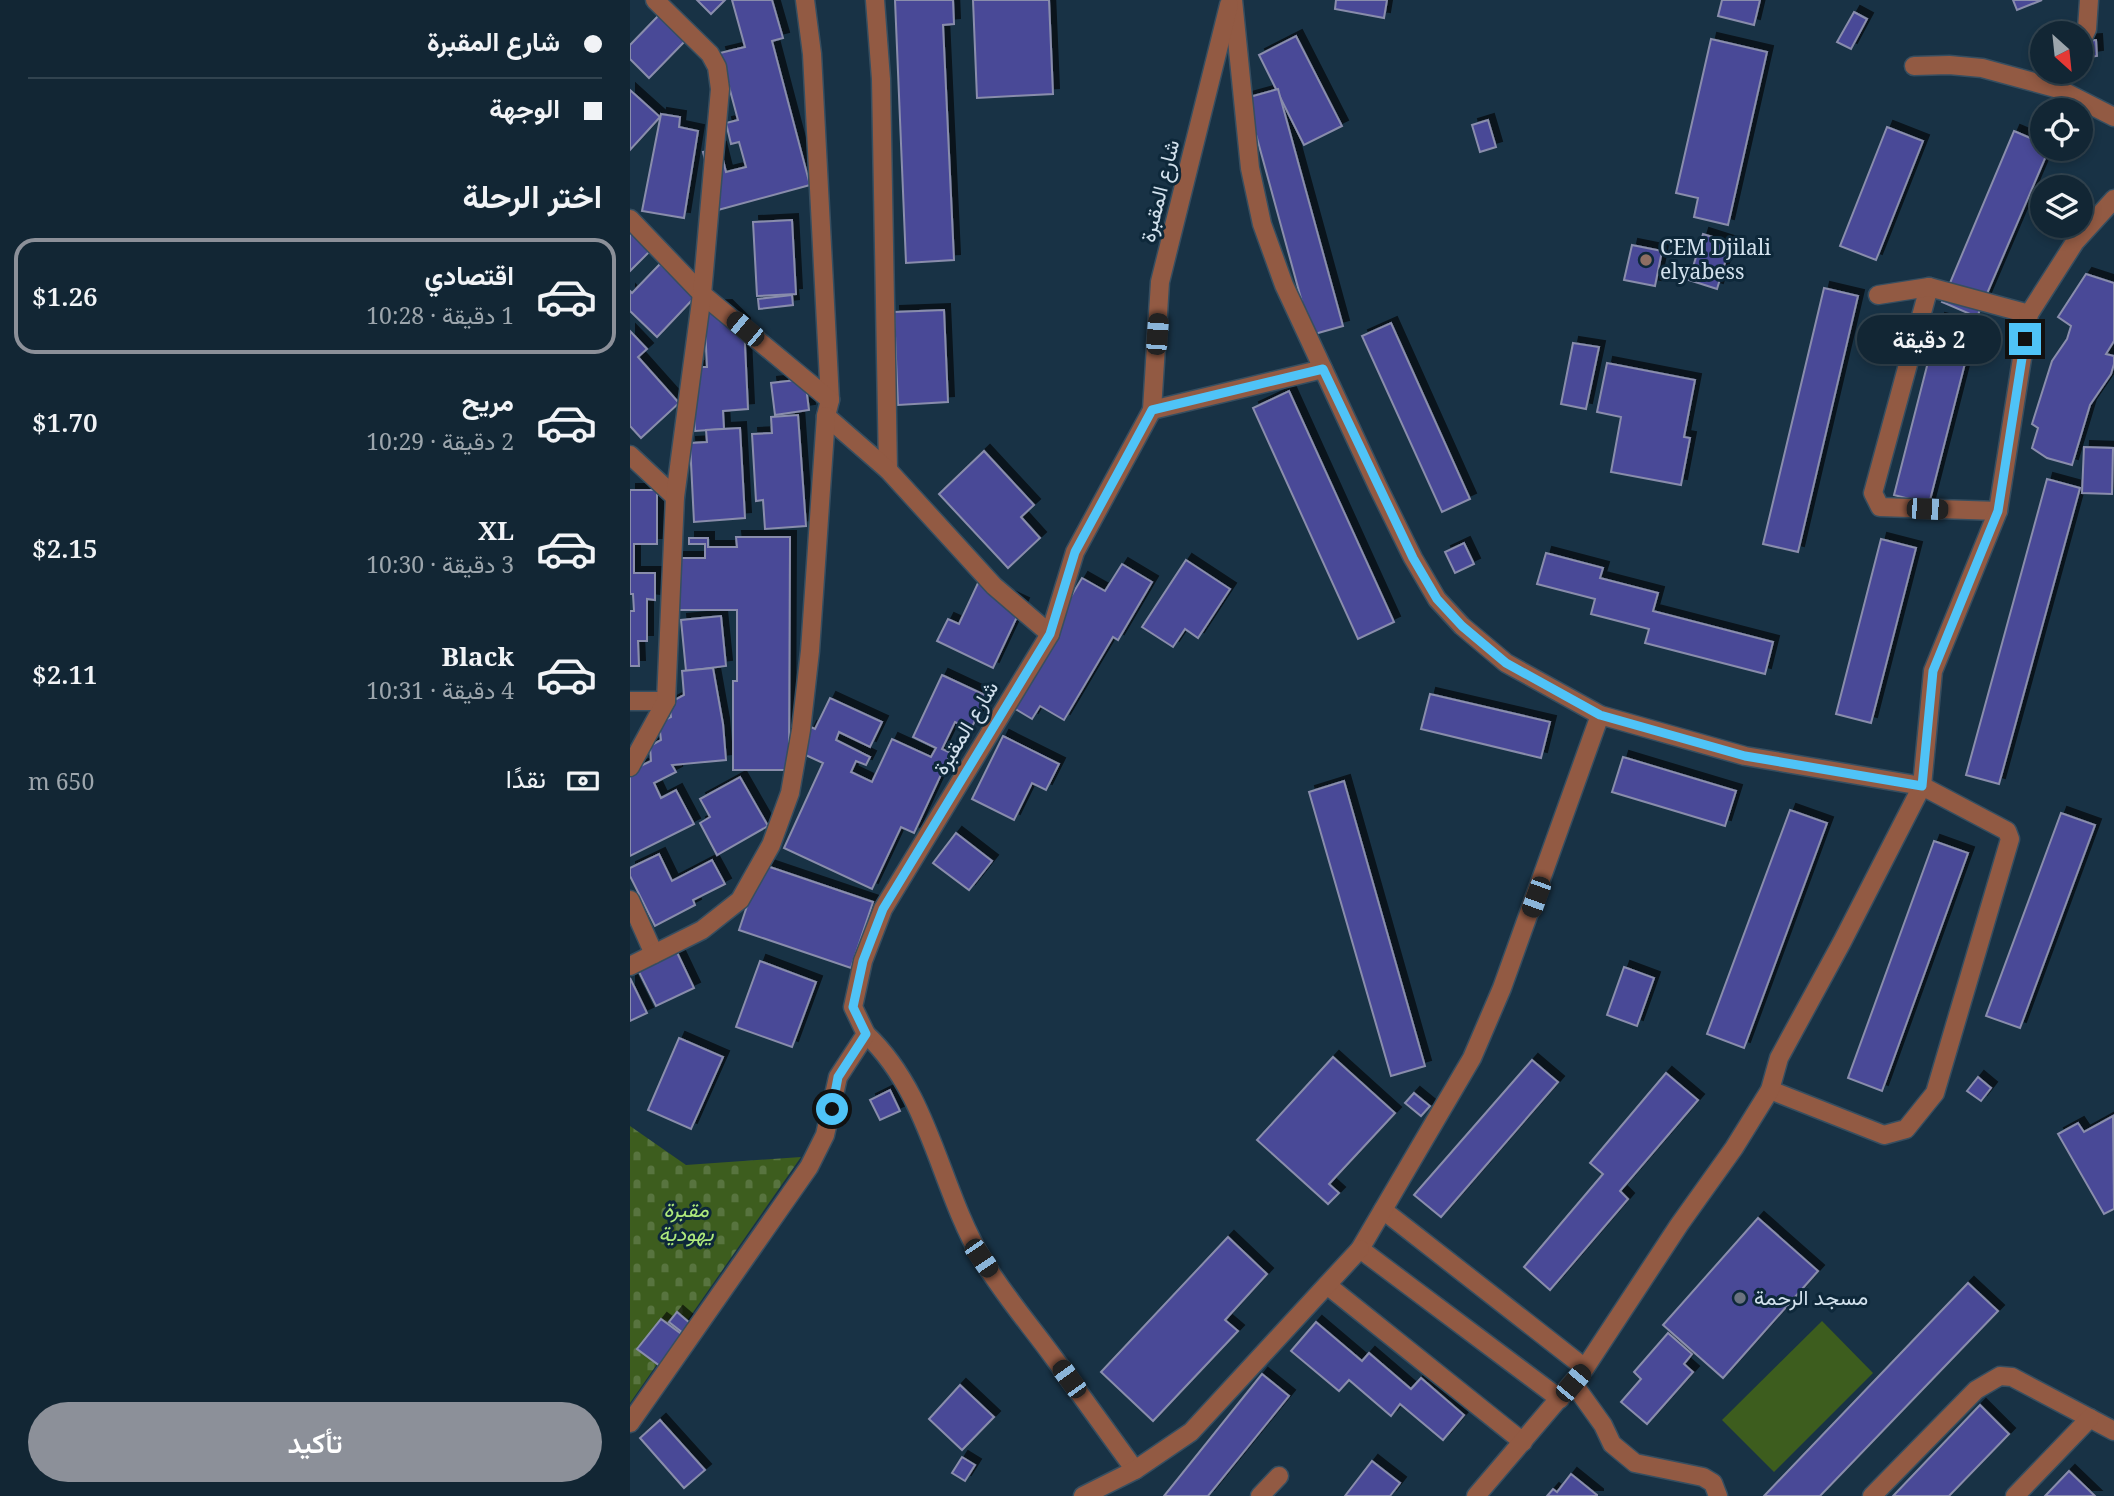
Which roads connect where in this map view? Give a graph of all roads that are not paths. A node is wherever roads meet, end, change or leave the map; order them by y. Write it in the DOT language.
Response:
graph roads {
  1 [pos="655,0"];
  2 [pos="805,0"];
  3 [pos="875,0"];
  4 [pos="1232,0"];
  5 [pos="2089,0"];
  6 [pos="2088,21"];
  7 [pos="1913,66"];
  8 [pos="2061,84"];
  9 [pos="2059,89"];
  10 [pos="2114,117"];
  11 [pos="2114,200"];
  12 [pos="630,219"];
  13 [pos="1929,287"];
  14 [pos="702,294"];
  15 [pos="1878,295"];
  16 [pos="2029,314"];
  17 [pos="1323,369"];
  18 [pos="828,408"];
  19 [pos="1152,410"];
  20 [pos="630,455"];
  21 [pos="888,470"];
  22 [pos="675,497"];
  23 [pos="1998,511"];
  24 [pos="1050,634"];
  25 [pos="630,701"];
  26 [pos="666,701"];
  27 [pos="1600,715"];
  28 [pos="630,767"];
  29 [pos="1922,786"];
  30 [pos="630,900"];
  31 [pos="654,954"];
  32 [pos="630,966"];
  33 [pos="866,1034"];
  34 [pos="1770,1090"];
  35 [pos="1383,1209"];
  36 [pos="1360,1249"];
  37 [pos="1327,1285"];
  38 [pos="1585,1368"];
  39 [pos="1573,1383"];
  40 [pos="1560,1399"];
  41 [pos="2090,1418"];
  42 [pos="630,1423"];
  43 [pos="2114,1431"];
  44 [pos="1523,1442"];
  45 [pos="1135,1470"];
  46 [pos="1279,1476"];
  47 [pos="1110,1490"];
  48 [pos="1083,1496"];
  49 [pos="1260,1496"];
  50 [pos="1476,1496"];
  51 [pos="1718,1496"];
  52 [pos="1872,1496"];
  53 [pos="2015,1496"];
  1 -- 14 [label="street"];
  2 -- 18 [label="street"];
  3 -- 21 [label="street"];
  4 -- 17 [label="street"];
  4 -- 19 [label="street, شارع المقبرة"];
  5 -- 6 [label="street"];
  7 -- 9 [label="street"];
  8 -- 9 [label="street"];
  9 -- 10 [label="street"];
  11 -- 16 [label="street"];
  12 -- 14 [label="street"];
  13 -- 15 [label="street"];
  13 -- 16 [label="street"];
  13 -- 23 [label="street"];
  14 -- 18 [label="street"];
  14 -- 22 [label="street"];
  16 -- 23 [label="street"];
  17 -- 19 [label="street"];
  17 -- 27 [label="street"];
  18 -- 21 [label="street"];
  18 -- 31 [label="street"];
  19 -- 24 [label="street, شارع المقبرة"];
  20 -- 22 [label="street"];
  21 -- 24 [label="street"];
  22 -- 26 [label="street"];
  23 -- 29 [label="street"];
  24 -- 33 [label="street, شارع المقبرة"];
  25 -- 26 [label="street"];
  26 -- 28 [label="street"];
  27 -- 29 [label="street"];
  27 -- 35 [label="street"];
  29 -- 34 [label="street"];
  29 -- 34 [label="street"];
  30 -- 31 [label="street"];
  31 -- 32 [label="street"];
  33 -- 42 [label="street"];
  33 -- 45 [label="street"];
  34 -- 38 [label="street"];
  35 -- 36 [label="street"];
  35 -- 38 [label="street"];
  36 -- 37 [label="street"];
  36 -- 40 [label="street"];
  37 -- 44 [label="street"];
  37 -- 45 [label="street"];
  38 -- 39 [label="street"];
  39 -- 40 [label="street"];
  39 -- 51 [label="street"];
  40 -- 44 [label="street"];
  41 -- 43 [label="street"];
  41 -- 52 [label="street"];
  41 -- 53 [label="street"];
  44 -- 50 [label="street"];
  45 -- 47 [label="street"];
  46 -- 49 [label="street"];
  47 -- 48 [label="street"];
}
